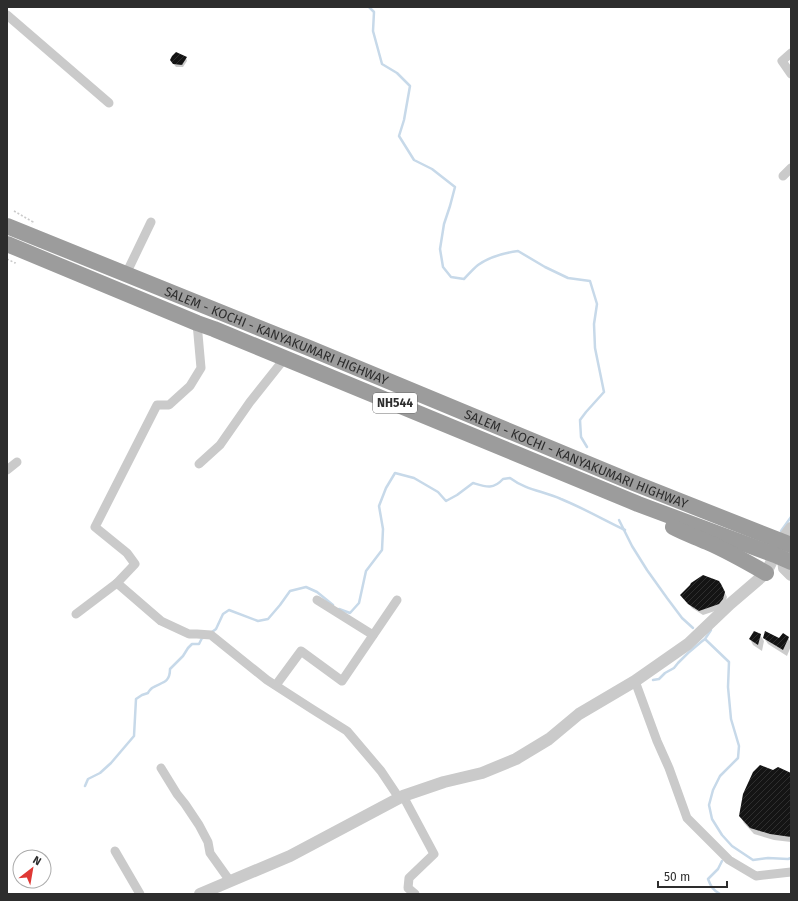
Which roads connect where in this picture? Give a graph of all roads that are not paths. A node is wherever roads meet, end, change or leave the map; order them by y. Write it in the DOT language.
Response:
graph roads {
  1 [pos="7,15"];
  2 [pos="791,53"];
  3 [pos="791,74"];
  4 [pos="109,103"];
  5 [pos="791,168"];
  6 [pos="783,176"];
  7 [pos="150,222"];
  8 [pos="7,226"];
  9 [pos="7,244"];
  10 [pos="126,274"];
  11 [pos="197,323"];
  12 [pos="285,358"];
  13 [pos="17,462"];
  14 [pos="199,464"];
  15 [pos="7,470"];
  16 [pos="654,510"];
  17 [pos="791,528"];
  18 [pos="786,550"];
  19 [pos="766,573"];
  20 [pos="791,575"];
  21 [pos="117,583"];
  22 [pos="317,600"];
  23 [pos="397,600"];
  24 [pos="76,614"];
  25 [pos="373,635"];
  26 [pos="635,681"];
  27 [pos="276,685"];
  28 [pos="160,768"];
  29 [pos="401,797"];
  30 [pos="115,851"];
  31 [pos="791,872"];
  32 [pos="230,882"];
  33 [pos="140,894"];
  34 [pos="200,894"];
  35 [pos="415,894"];
  1 -- 4 [label="street"];
  2 -- 3 [label="street"];
  5 -- 6 [label="street"];
  7 -- 10 [label="street"];
  8 -- 10 [label="highway, SALEM - KOCHI - KANYAKUMARI HIGHWAY / NH544"];
  9 -- 11 [label="highway, SALEM - KOCHI - KANYAKUMARI HIGHWAY / NH544"];
  10 -- 18 [label="highway, SALEM - KOCHI - KANYAKUMARI HIGHWAY / NH544"];
  11 -- 12 [label="highway, SALEM - KOCHI - KANYAKUMARI HIGHWAY / NH544"];
  11 -- 21 [label="street"];
  12 -- 14 [label="street"];
  12 -- 16 [label="highway, SALEM - KOCHI - KANYAKUMARI HIGHWAY / NH544"];
  13 -- 15 [label="street"];
  16 -- 18 [label="highway, SALEM - KOCHI - KANYAKUMARI HIGHWAY / NH544"];
  16 -- 19 [label="highway"];
  17 -- 18 [label="street"];
  18 -- 19 [label="street"];
  18 -- 20 [label="street"];
  19 -- 26 [label="street"];
  21 -- 24 [label="street"];
  21 -- 27 [label="street"];
  22 -- 25 [label="street"];
  23 -- 25 [label="street"];
  25 -- 27 [label="street"];
  26 -- 29 [label="street"];
  26 -- 31 [label="street"];
  27 -- 29 [label="street"];
  28 -- 32 [label="street"];
  29 -- 32 [label="street"];
  29 -- 35 [label="street"];
  30 -- 33 [label="street"];
  32 -- 34 [label="street"];
}
